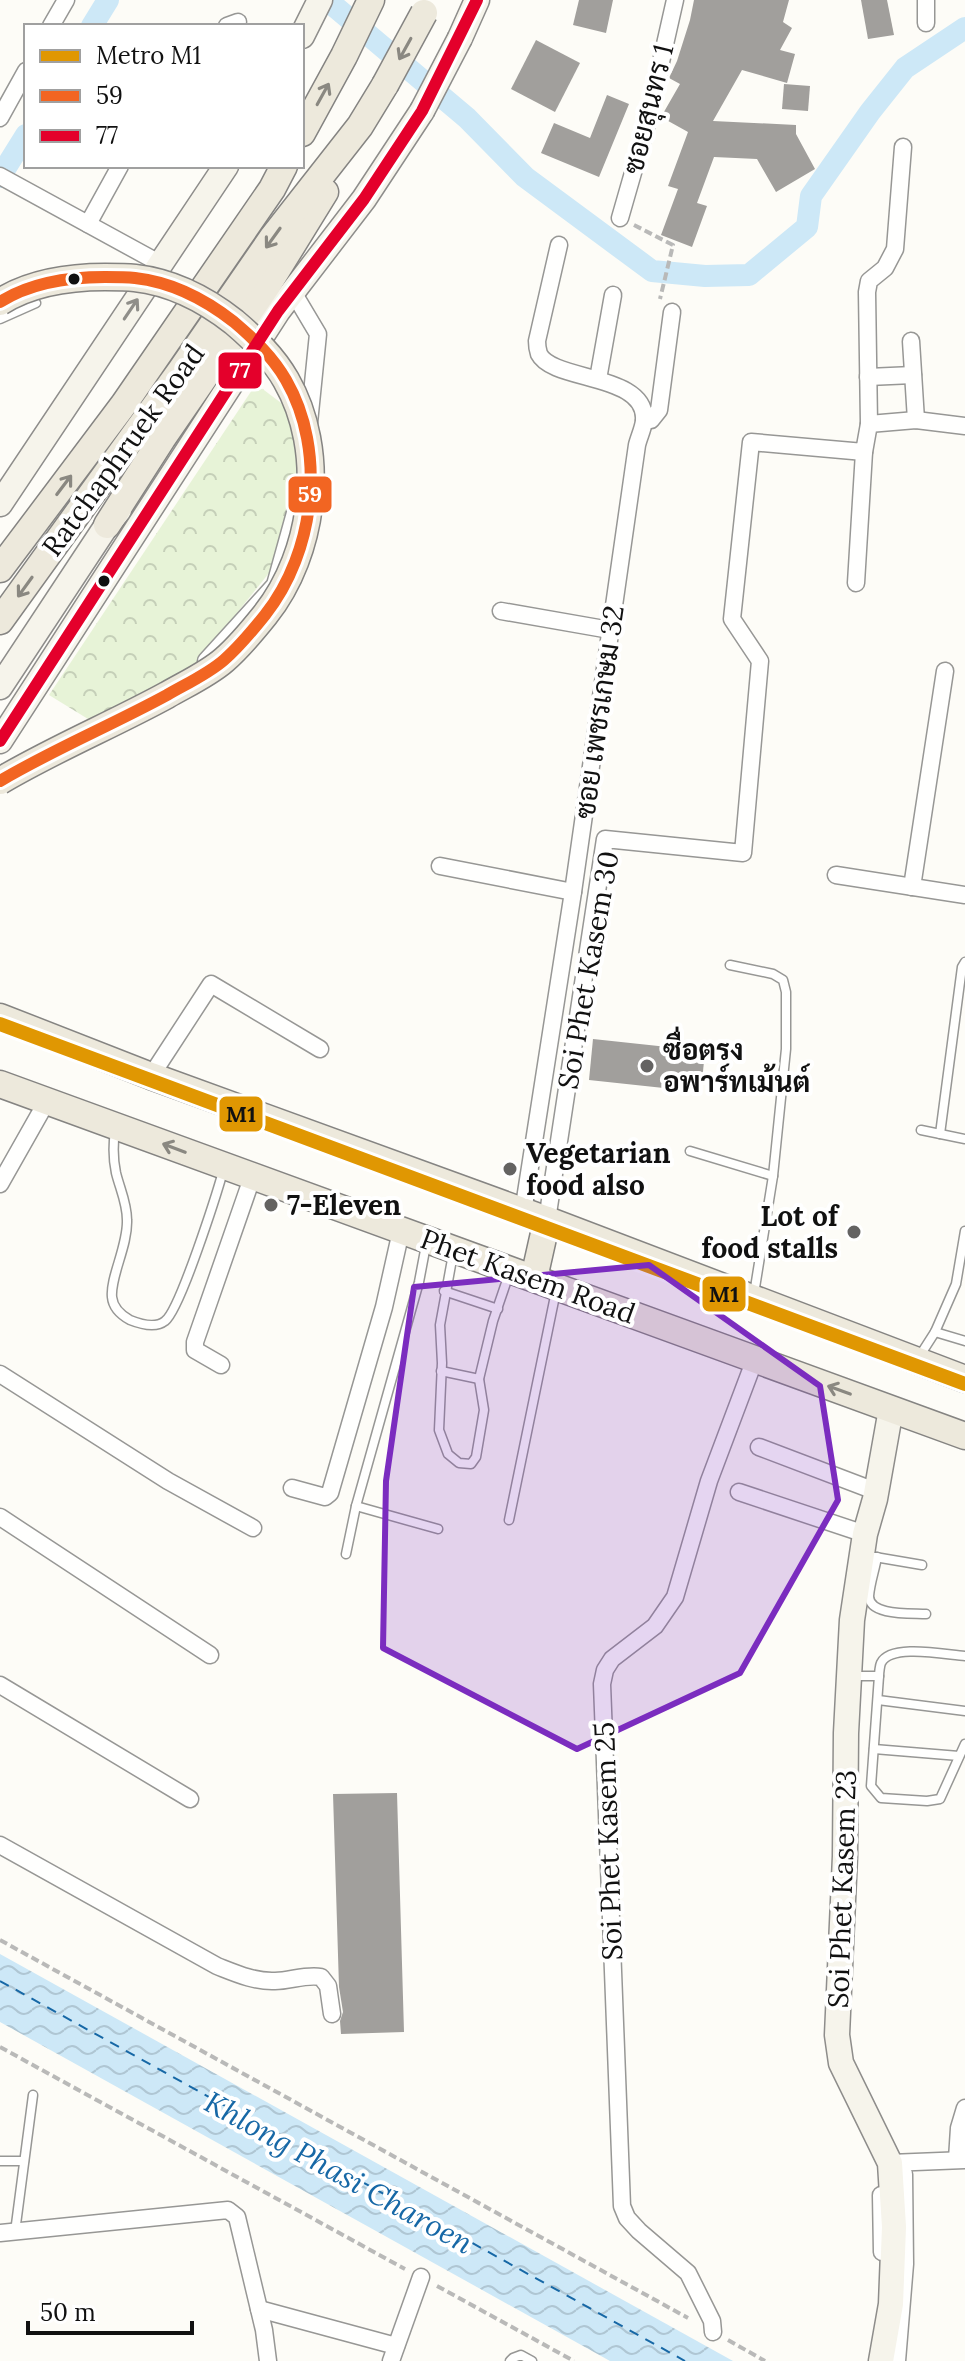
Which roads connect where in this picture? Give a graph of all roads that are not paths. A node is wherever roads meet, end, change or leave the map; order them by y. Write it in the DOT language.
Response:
graph roads {
  1 [pos="66,0"];
  2 [pos="320,0"];
  3 [pos="371,0"];
  4 [pos="477,0"];
  5 [pos="675,0"];
  6 [pos="926,0"];
  7 [pos="428,7"];
  8 [pos="926,23"];
  9 [pos="52,24"];
  10 [pos="304,33"];
  11 [pos="24,75"];
  12 [pos="0,118"];
  13 [pos="360,126"];
  14 [pos="304,129"];
  15 [pos="903,147"];
  16 [pos="119,168"];
  17 [pos="225,168"];
  18 [pos="283,168"];
  19 [pos="0,176"];
  20 [pos="620,218"];
  21 [pos="88,224"];
  22 [pos="559,245"];
  23 [pos="161,264"];
  24 [pos="613,295"];
  25 [pos="0,302"];
  26 [pos="286,302"];
  27 [pos="36,303"];
  28 [pos="672,312"];
  29 [pos="0,319"];
  30 [pos="911,341"];
  31 [pos="913,375"];
  32 [pos="868,377"];
  33 [pos="598,379"];
  34 [pos="644,420"];
  35 [pos="916,420"];
  36 [pos="869,424"];
  37 [pos="965,426"];
  38 [pos="864,452"];
  39 [pos="0,504"];
  40 [pos="107,525"];
  41 [pos="0,569"];
  42 [pos="856,583"];
  43 [pos="501,611"];
  44 [pos="0,621"];
  45 [pos="610,630"];
  46 [pos="945,671"];
  47 [pos="0,687"];
  48 [pos="0,741"];
  49 [pos="93,743"];
  50 [pos="0,781"];
  51 [pos="440,866"];
  52 [pos="836,875"];
  53 [pos="912,887"];
  54 [pos="573,892"];
  55 [pos="965,895"];
  56 [pos="965,962"];
  57 [pos="730,965"];
  58 [pos="0,1017"];
  59 [pos="320,1049"];
  60 [pos="151,1076"];
  61 [pos="0,1084"];
  62 [pos="47,1101"];
  63 [pos="116,1126"];
  64 [pos="921,1130"];
  65 [pos="940,1134"];
  66 [pos="965,1139"];
  67 [pos="690,1151"];
  68 [pos="224,1167"];
  69 [pos="773,1176"];
  70 [pos="252,1178"];
  71 [pos="0,1184"];
  72 [pos="535,1216"];
  73 [pos="401,1231"];
  74 [pos="965,1231"];
  75 [pos="428,1240"];
  76 [pos="454,1250"];
  77 [pos="962,1256"];
  78 [pos="534,1278"];
  79 [pos="444,1291"];
  80 [pos="753,1298"];
  81 [pos="498,1309"];
  82 [pos="935,1332"];
  83 [pos="965,1341"];
  84 [pos="755,1359"];
  85 [pos="917,1361"];
  86 [pos="221,1365"];
  87 [pos="441,1371"];
  88 [pos="0,1374"];
  89 [pos="479,1379"];
  90 [pos="965,1379"];
  91 [pos="891,1409"];
  92 [pos="965,1436"];
  93 [pos="759,1447"];
  94 [pos="292,1488"];
  95 [pos="875,1491"];
  96 [pos="739,1492"];
  97 [pos="356,1506"];
  98 [pos="0,1517"];
  99 [pos="509,1520"];
  100 [pos="253,1528"];
  101 [pos="438,1529"];
  102 [pos="868,1548"];
  103 [pos="346,1554"];
  104 [pos="922,1565"];
  105 [pos="926,1614"];
  106 [pos="210,1655"];
  107 [pos="965,1656"];
  108 [pos="850,1676"];
  109 [pos="879,1676"];
  110 [pos="0,1685"];
  111 [pos="878,1700"];
  112 [pos="965,1711"];
  113 [pos="965,1744"];
  114 [pos="874,1749"];
  115 [pos="959,1756"];
  116 [pos="190,1799"];
  117 [pos="0,1845"];
  118 [pos="332,2014"];
  119 [pos="33,2095"];
  120 [pos="965,2108"];
  121 [pos="961,2160"];
  122 [pos="0,2161"];
  123 [pos="24,2161"];
  124 [pos="891,2172"];
  125 [pos="8,2232"];
  126 [pos="421,2277"];
  127 [pos="259,2309"];
  128 [pos="713,2332"];
  129 [pos="394,2354"];
  130 [pos="268,2361"];
  131 [pos="510,2361"];
  132 [pos="532,2361"];
  133 [pos="874,2361"];
  134 [pos="881,2361"];
  135 [pos="897,2361"];
  1 -- 9 [label="street"];
  2 -- 10 [label="main road"];
  14 -- 3 [label="main road, one-way"];
  4 -- 26 [label="main road, Ratchaphruek Road, bridge"];
  5 -- 20 [label="street, ซอยสุนทร 1"];
  6 -- 8 [label="street"];
  7 -- 13 [label="main road, Ratchaphruek Road, one-way, bridge"];
  11 -- 12 [label="street"];
  13 -- 40 [label="main road"];
  13 -- 44 [label="main road, Ratchaphruek Road, one-way"];
  15 -- 32 [label="street"];
  16 -- 21 [label="street"];
  17 -- 23 [label="main road"];
  41 -- 18 [label="main road, Ratchaphruek Road, one-way"];
  19 -- 21 [label="street"];
  21 -- 23 [label="street"];
  22 -- 33 [label="street"];
  39 -- 23 [label="main road, one-way"];
  24 -- 33 [label="street"];
  25 -- 50 [label="main road, bridge"];
  26 -- 40 [label="main road"];
  26 -- 48 [label="main road, Ratchaphruek Road"];
  26 -- 49 [label="street"];
  27 -- 29 [label="lane"];
  28 -- 34 [label="street, ซอย เพชรเกษม 32"];
  30 -- 31 [label="street"];
  31 -- 32 [label="street"];
  31 -- 35 [label="street"];
  32 -- 36 [label="street"];
  33 -- 34 [label="street"];
  34 -- 45 [label="street, ซอย เพชรเกษม 32"];
  35 -- 36 [label="street"];
  35 -- 37 [label="street"];
  36 -- 38 [label="street"];
  38 -- 42 [label="street"];
  38 -- 72 [label="street, Soi Phet Kasem 30"];
  40 -- 47 [label="main road"];
  43 -- 45 [label="street"];
  45 -- 54 [label="street, ซอย เพชรเกษม 32"];
  46 -- 53 [label="street"];
  51 -- 54 [label="street"];
  52 -- 53 [label="street"];
  53 -- 55 [label="street"];
  54 -- 72 [label="street, ซอย เพชรเกษม 32"];
  56 -- 65 [label="lane"];
  57 -- 69 [label="lane"];
  58 -- 60 [label="main road, Phet Kasem Road"];
  59 -- 60 [label="street"];
  60 -- 72 [label="main road, Phet Kasem Road"];
  61 -- 62 [label="main road, Phet Kasem Road"];
  62 -- 63 [label="main road, Phet Kasem Road"];
  62 -- 71 [label="street"];
  68 -- 63 [label="main road, Phet Kasem Road, one-way"];
  63 -- 68 [label="lane"];
  64 -- 65 [label="lane"];
  65 -- 66 [label="lane"];
  67 -- 69 [label="lane"];
  68 -- 70 [label="main road, Phet Kasem Road"];
  69 -- 80 [label="lane"];
  70 -- 73 [label="main road, Phet Kasem Road"];
  70 -- 86 [label="street"];
  72 -- 78 [label="main road"];
  72 -- 80 [label="main road, Phet Kasem Road"];
  73 -- 75 [label="main road, Phet Kasem Road"];
  73 -- 94 [label="street"];
  74 -- 77 [label="lane"];
  75 -- 76 [label="main road, Phet Kasem Road"];
  75 -- 97 [label="lane"];
  76 -- 78 [label="main road, Phet Kasem Road"];
  76 -- 79 [label="lane"];
  77 -- 82 [label="lane"];
  78 -- 81 [label="lane"];
  78 -- 84 [label="main road, Phet Kasem Road"];
  78 -- 99 [label="lane"];
  79 -- 81 [label="lane"];
  79 -- 87 [label="lane"];
  80 -- 85 [label="main road, Phet Kasem Road"];
  81 -- 89 [label="lane"];
  82 -- 83 [label="lane"];
  82 -- 85 [label="lane"];
  91 -- 84 [label="main road, Phet Kasem Road, one-way"];
  84 -- 128 [label="street, Soi Phet Kasem 25"];
  85 -- 90 [label="main road, Phet Kasem Road"];
  87 -- 89 [label="lane"];
  87 -- 89 [label="lane"];
  88 -- 100 [label="street"];
  91 -- 92 [label="main road, Phet Kasem Road"];
  91 -- 95 [label="main road, Soi Phet Kasem 23"];
  93 -- 95 [label="street"];
  95 -- 102 [label="main road, Soi Phet Kasem 23"];
  96 -- 102 [label="street"];
  97 -- 101 [label="lane"];
  97 -- 103 [label="lane"];
  98 -- 106 [label="street"];
  102 -- 104 [label="lane"];
  102 -- 105 [label="lane"];
  102 -- 108 [label="main road, Soi Phet Kasem 23"];
  107 -- 109 [label="lane"];
  108 -- 109 [label="lane"];
  108 -- 124 [label="main road, Soi Phet Kasem 23"];
  109 -- 111 [label="lane"];
  110 -- 116 [label="street"];
  111 -- 112 [label="lane"];
  111 -- 114 [label="lane"];
  113 -- 115 [label="lane"];
  114 -- 115 [label="lane"];
  114 -- 115 [label="lane"];
  117 -- 118 [label="street"];
  119 -- 123 [label="lane"];
  120 -- 121 [label="street"];
  121 -- 124 [label="street"];
  122 -- 123 [label="lane"];
  123 -- 125 [label="lane"];
  124 -- 133 [label="street"];
  124 -- 134 [label="main road, Soi Phet Kasem 23"];
  124 -- 135 [label="street"];
  125 -- 127 [label="street"];
  126 -- 129 [label="street"];
  127 -- 129 [label="street"];
  127 -- 130 [label="street"];
  131 -- 132 [label="lane"];
}
